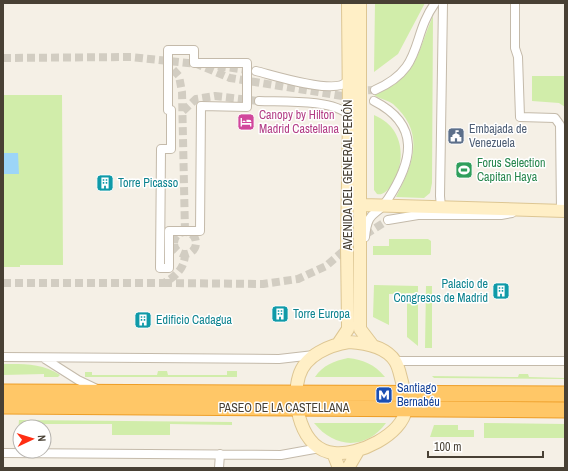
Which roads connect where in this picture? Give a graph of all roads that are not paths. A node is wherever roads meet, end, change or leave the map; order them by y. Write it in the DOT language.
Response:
graph roads {
  1 [pos="348,3"];
  2 [pos="360,3"];
  3 [pos="435,3"];
  4 [pos="443,3"];
  5 [pos="515,3"];
  6 [pos="256,71"];
  7 [pos="348,81"];
  8 [pos="375,90"];
  9 [pos="259,101"];
  10 [pos="374,101"];
  11 [pos="201,106"];
  12 [pos="349,115"];
  13 [pos="348,164"];
  14 [pos="359,205"];
  15 [pos="383,206"];
  16 [pos="441,207"];
  17 [pos="528,211"];
  18 [pos="563,211"];
  19 [pos="388,220"];
  20 [pos="360,265"];
  21 [pos="338,344"];
  22 [pos="373,346"];
  23 [pos="315,355"];
  24 [pos="3,357"];
  25 [pos="45,358"];
  26 [pos="395,361"];
  27 [pos="565,361"];
  28 [pos="3,392"];
  29 [pos="103,392"];
  30 [pos="565,394"];
  31 [pos="297,401"];
  32 [pos="406,401"];
  33 [pos="3,406"];
  34 [pos="565,410"];
  35 [pos="320,448"];
  36 [pos="358,451"];
  37 [pos="3,452"];
  38 [pos="333,453"];
  39 [pos="220,454"];
  40 [pos="219,468"];
  41 [pos="339,468"];
  42 [pos="348,468"];
  1 -- 7 [label="main road, AVENIDA DEL GENERAL PERÓN"];
  2 -- 14 [label="main road, AVENIDA DEL GENERAL PERÓN"];
  3 -- 8 [label="street"];
  4 -- 16 [label="street"];
  5 -- 18 [label="street"];
  6 -- 7 [label="street"];
  7 -- 12 [label="main road, AVENIDA DEL GENERAL PERÓN"];
  9 -- 12 [label="street"];
  10 -- 15 [label="street, AVENIDA DEL GENERAL PERÓN"];
  11 -- 11 [label="street"];
  12 -- 13 [label="main road, AVENIDA DEL GENERAL PERÓN"];
  13 -- 14 [label="main road"];
  13 -- 21 [label="main road, AVENIDA DEL GENERAL PERÓN"];
  14 -- 15 [label="main road"];
  14 -- 20 [label="main road, AVENIDA DEL GENERAL PERÓN"];
  15 -- 16 [label="main road"];
  15 -- 20 [label="street, AVENIDA DEL GENERAL PERÓN"];
  16 -- 17 [label="main road"];
  17 -- 18 [label="main road"];
  17 -- 19 [label="street"];
  20 -- 22 [label="main road, AVENIDA DEL GENERAL PERÓN"];
  21 -- 22 [label="main road"];
  21 -- 23 [label="main road"];
  22 -- 26 [label="main road"];
  23 -- 25 [label="street"];
  23 -- 31 [label="main road"];
  24 -- 25 [label="street"];
  25 -- 29 [label="street, PASEO DE LA CASTELLANA"];
  26 -- 27 [label="street"];
  26 -- 32 [label="main road"];
  28 -- 29 [label="highway, PASEO DE LA CASTELLANA"];
  29 -- 31 [label="highway, PASEO DE LA CASTELLANA"];
  30 -- 32 [label="highway, PASEO DE LA CASTELLANA"];
  31 -- 32 [label="highway, PASEO DE LA CASTELLANA"];
  31 -- 33 [label="highway, PASEO DE LA CASTELLANA"];
  31 -- 35 [label="main road"];
  32 -- 34 [label="highway, PASEO DE LA CASTELLANA"];
  32 -- 36 [label="main road"];
  35 -- 38 [label="main road"];
  35 -- 39 [label="street"];
  36 -- 38 [label="main road"];
  36 -- 42 [label="main road"];
  37 -- 39 [label="street"];
  38 -- 41 [label="main road"];
  39 -- 40 [label="street"];
}
